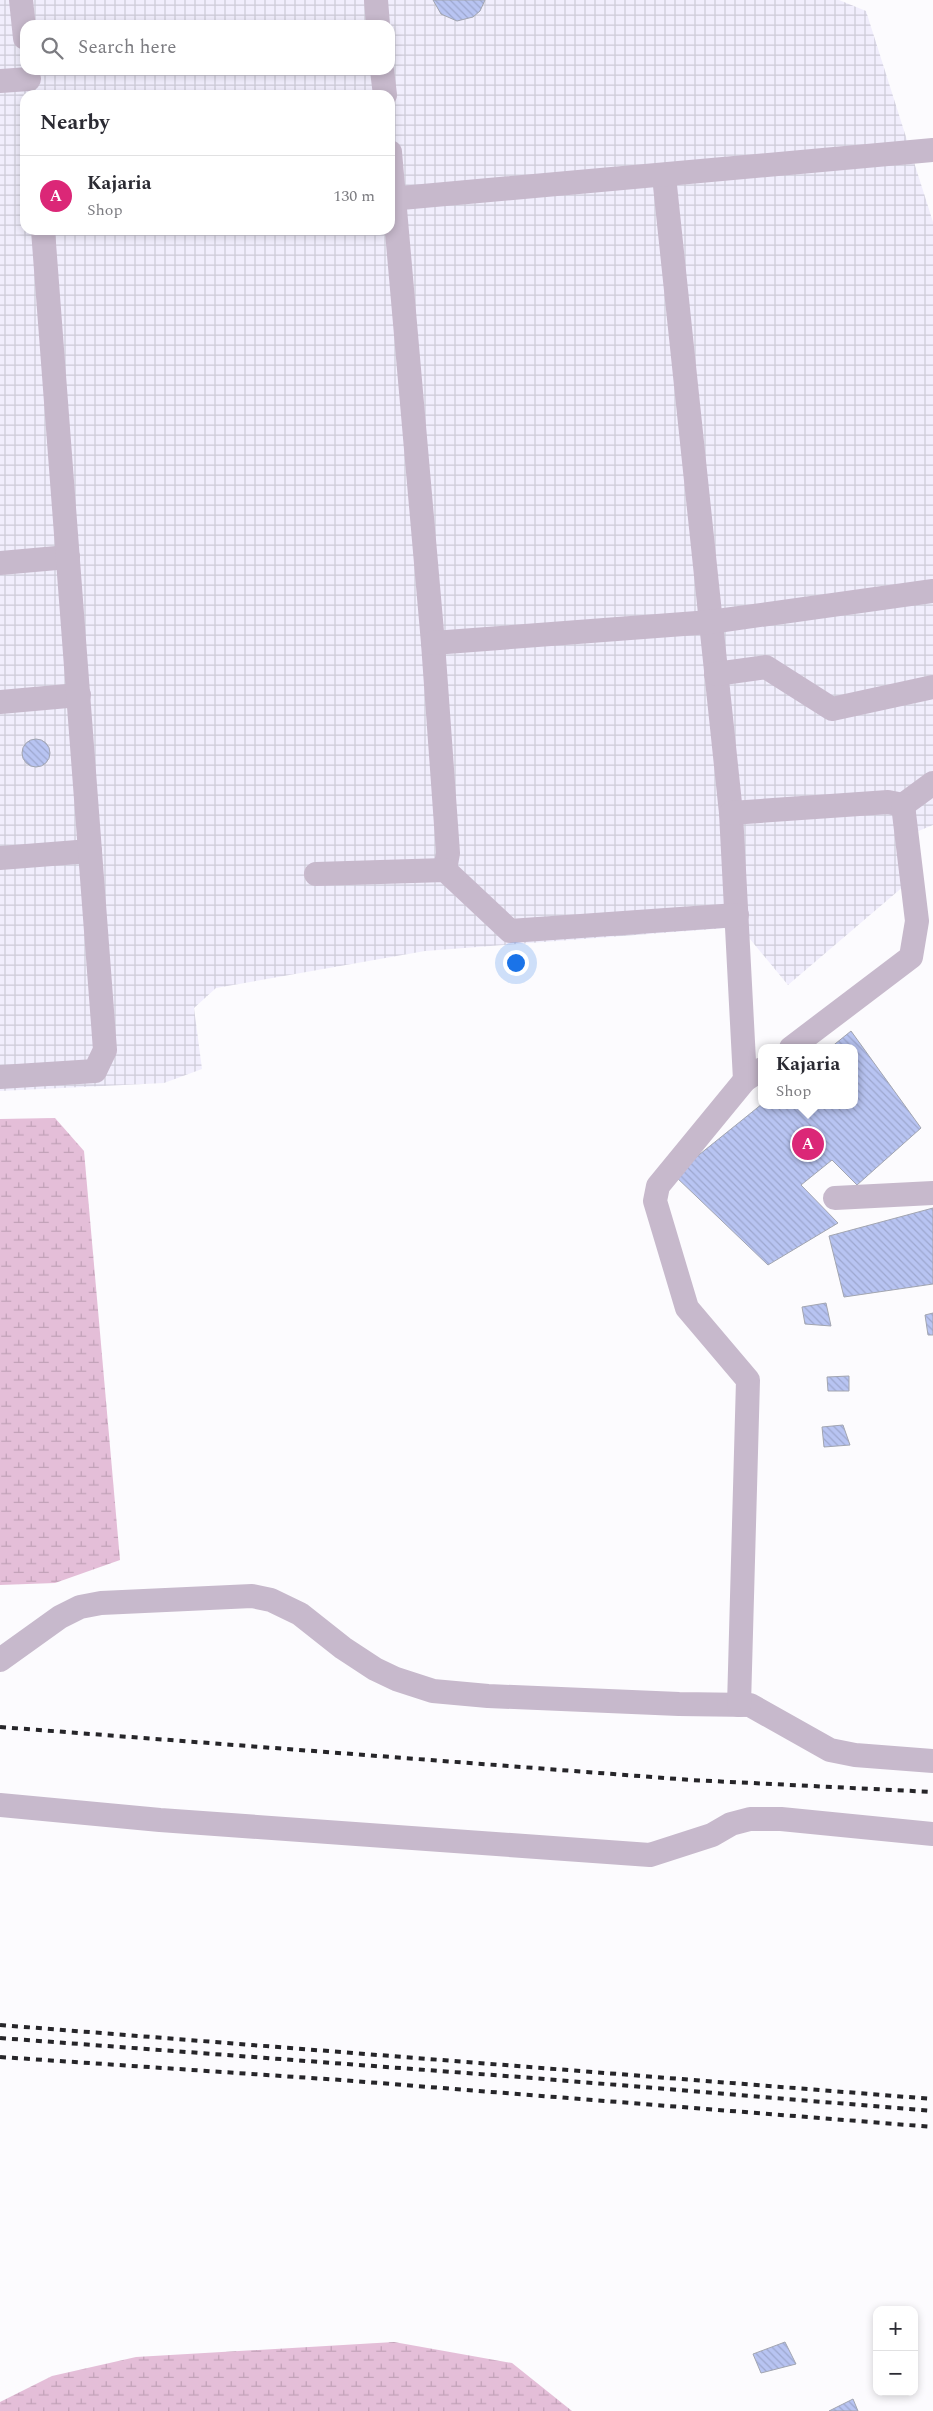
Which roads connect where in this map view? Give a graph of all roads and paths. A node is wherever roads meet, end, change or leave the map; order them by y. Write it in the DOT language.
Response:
graph roads {
  1 [pos="22,0"];
  2 [pos="376,0"];
  3 [pos="24,20"];
  4 [pos="378,20"];
  5 [pos="383,75"];
  6 [pos="0,81"];
  7 [pos="29,81"];
  8 [pos="384,90"];
  9 [pos="933,150"];
  10 [pos="664,176"];
  11 [pos="395,199"];
  12 [pos="395,232"];
  13 [pos="43,235"];
  14 [pos="68,557"];
  15 [pos="0,563"];
  16 [pos="933,591"];
  17 [pos="710,622"];
  18 [pos="432,643"];
  19 [pos="716,674"];
  20 [pos="933,687"];
  21 [pos="79,695"];
  22 [pos="0,702"];
  23 [pos="933,783"];
  24 [pos="903,805"];
  25 [pos="731,813"];
  26 [pos="90,851"];
  27 [pos="0,858"];
  28 [pos="445,870"];
  29 [pos="316,874"];
  30 [pos="737,915"];
  31 [pos="796,1044"];
  32 [pos="753,1074"];
  33 [pos="0,1077"];
  34 [pos="933,1193"];
  35 [pos="835,1198"];
  36 [pos="0,1660"];
  37 [pos="740,1705"];
  38 [pos="933,1761"];
  39 [pos="0,1805"];
  40 [pos="933,1834"];
  1 -- 3 [label="street"];
  2 -- 4 [label="street"];
  5 -- 8 [label="street"];
  6 -- 7 [label="street"];
  9 -- 10 [label="street"];
  10 -- 11 [label="street"];
  10 -- 17 [label="street"];
  12 -- 18 [label="street"];
  13 -- 14 [label="street"];
  14 -- 15 [label="street"];
  14 -- 21 [label="street"];
  16 -- 17 [label="street"];
  17 -- 18 [label="street"];
  17 -- 19 [label="street"];
  18 -- 28 [label="street"];
  19 -- 20 [label="street"];
  19 -- 25 [label="street"];
  21 -- 22 [label="street"];
  21 -- 26 [label="street"];
  23 -- 24 [label="street"];
  24 -- 25 [label="street"];
  24 -- 31 [label="street"];
  25 -- 30 [label="street"];
  26 -- 27 [label="street"];
  26 -- 33 [label="street"];
  28 -- 29 [label="street"];
  28 -- 30 [label="street"];
  30 -- 32 [label="street"];
  32 -- 37 [label="street"];
  34 -- 35 [label="street"];
  36 -- 37 [label="street"];
  37 -- 38 [label="street"];
  39 -- 40 [label="street"];
}
